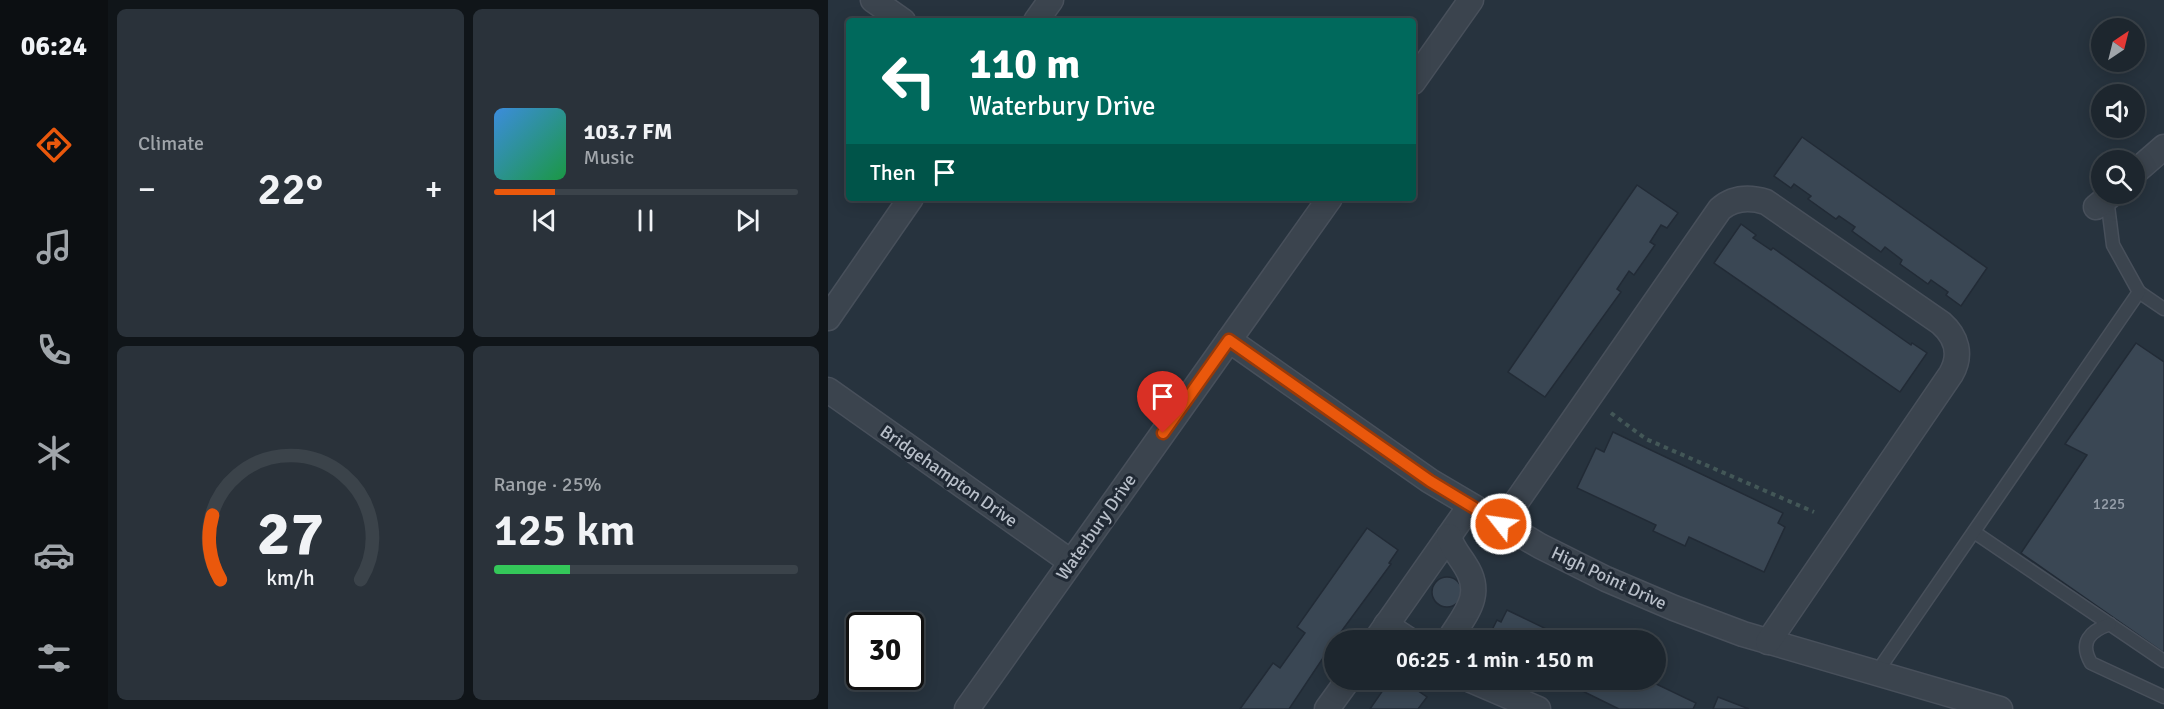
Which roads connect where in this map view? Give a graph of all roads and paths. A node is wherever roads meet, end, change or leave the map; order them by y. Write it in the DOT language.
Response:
graph roads {
  1 [pos="873,0"];
  2 [pos="1051,0"];
  3 [pos="1472,0"];
  4 [pos="899,18"];
  5 [pos="1038,18"];
  6 [pos="1416,78"];
  7 [pos="2164,147"];
  8 [pos="2145,163"];
  9 [pos="909,201"];
  10 [pos="1328,201"];
  11 [pos="2106,204"];
  12 [pos="2139,292"];
  13 [pos="2164,309"];
  14 [pos="828,318"];
  15 [pos="1229,340"];
  16 [pos="828,390"];
  17 [pos="1611,413"];
  18 [pos="1470,506"];
  19 [pos="1814,512"];
  20 [pos="1501,524"];
  21 [pos="1974,532"];
  22 [pos="1449,536"];
  23 [pos="1071,562"];
  24 [pos="2110,624"];
  25 [pos="1383,630"];
  26 [pos="1455,630"];
  27 [pos="1768,642"];
  28 [pos="2164,661"];
  29 [pos="1877,672"];
  30 [pos="1341,690"];
  31 [pos="1494,690"];
  32 [pos="2164,697"];
  33 [pos="967,709"];
  34 [pos="1327,709"];
  35 [pos="1539,709"];
  36 [pos="2000,709"];
  1 -- 4 [label="street"];
  2 -- 5 [label="street"];
  3 -- 6 [label="street"];
  7 -- 8 [label="street"];
  9 -- 14 [label="street"];
  10 -- 15 [label="street, Waterbury Drive"];
  11 -- 12 [label="lane"];
  12 -- 13 [label="lane"];
  12 -- 21 [label="lane"];
  15 -- 18 [label="street, High Point Drive"];
  15 -- 23 [label="street, Waterbury Drive"];
  16 -- 23 [label="street, Bridgehampton Drive"];
  17 -- 19 [label="path"];
  18 -- 20 [label="street, High Point Drive"];
  18 -- 22 [label="street"];
  20 -- 27 [label="street, High Point Drive"];
  20 -- 27 [label="street"];
  21 -- 24 [label="lane"];
  21 -- 29 [label="lane"];
  22 -- 25 [label="street"];
  22 -- 26 [label="street"];
  23 -- 33 [label="street, Waterbury Drive"];
  24 -- 28 [label="lane"];
  24 -- 32 [label="lane"];
  27 -- 29 [label="street, High Point Drive"];
  29 -- 36 [label="street, High Point Drive"];
  30 -- 34 [label="street"];
  31 -- 35 [label="street"];
}
